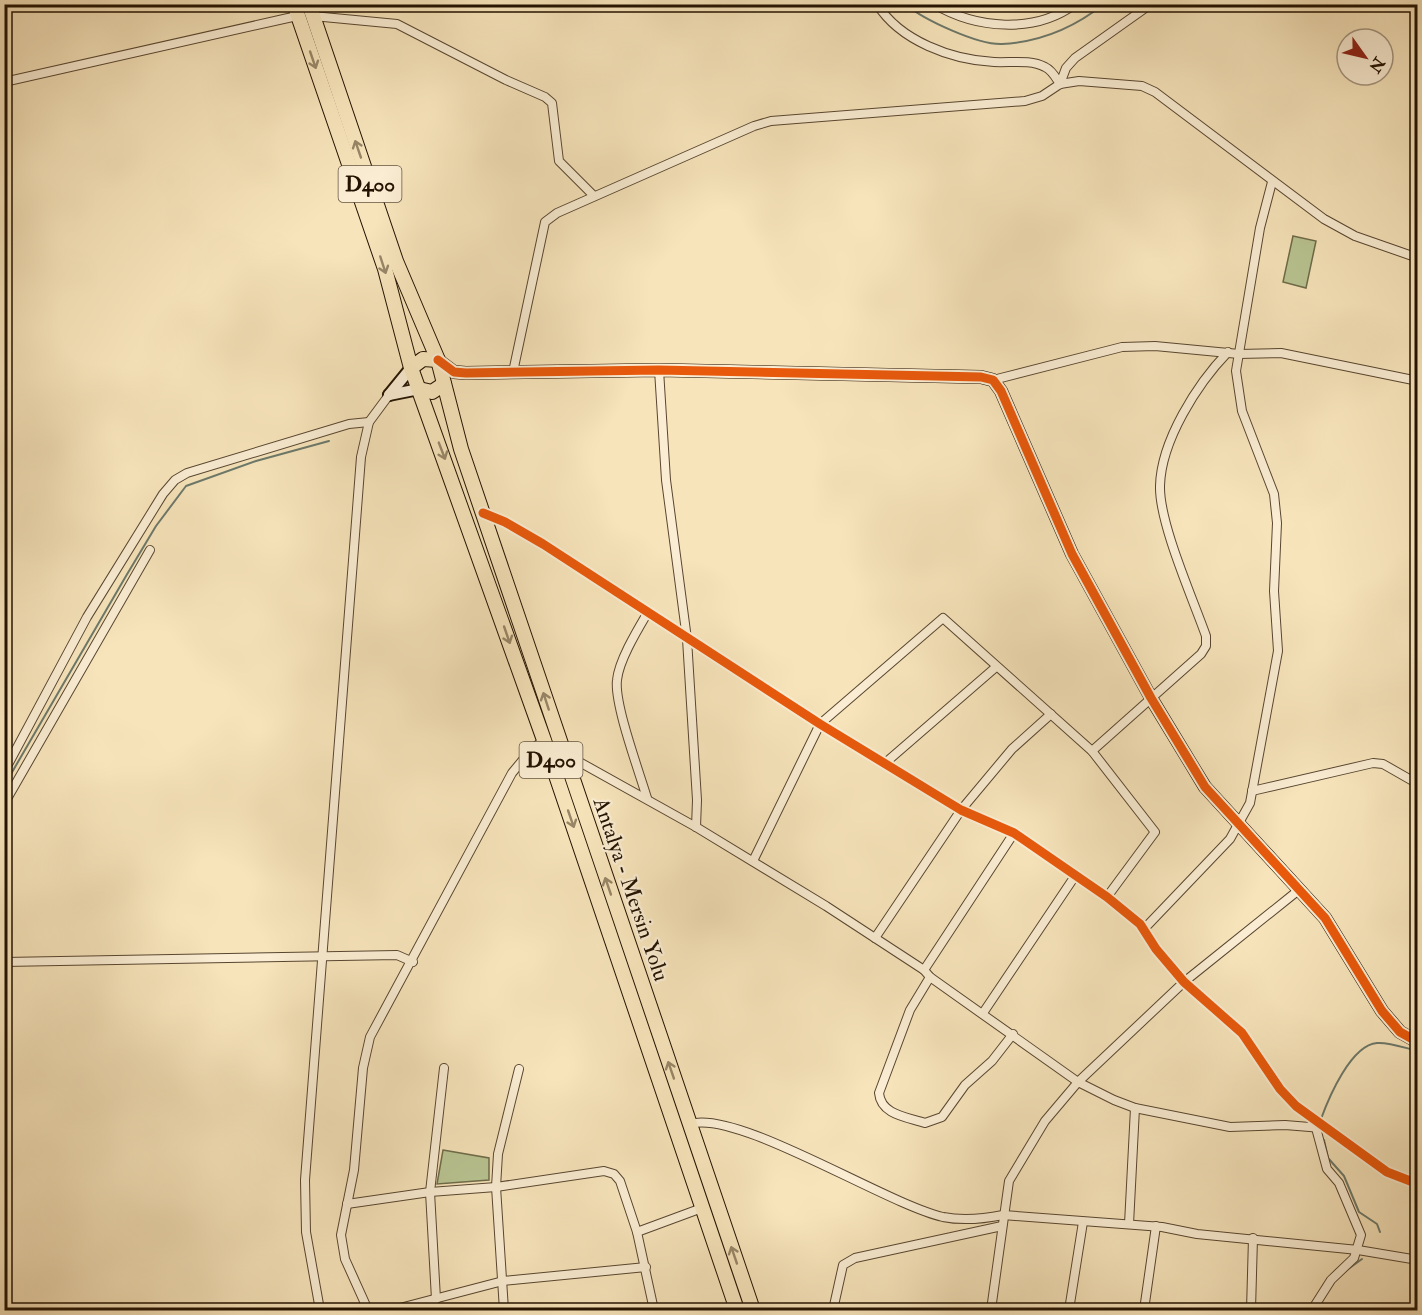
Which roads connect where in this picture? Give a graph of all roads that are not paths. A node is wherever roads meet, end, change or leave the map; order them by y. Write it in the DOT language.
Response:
graph roads {
  1 [pos="877,4"];
  2 [pos="934,4"];
  3 [pos="1075,4"];
  4 [pos="1151,4"];
  5 [pos="295,10"];
  6 [pos="311,10"];
  7 [pos="4,81"];
  8 [pos="1060,84"];
  9 [pos="1272,182"];
  10 [pos="594,196"];
  11 [pos="1418,258"];
  12 [pos="1228,352"];
  13 [pos="1239,354"];
  14 [pos="438,360"];
  15 [pos="411,368"];
  16 [pos="659,370"];
  17 [pos="513,372"];
  18 [pos="466,373"];
  19 [pos="993,380"];
  20 [pos="1418,381"];
  21 [pos="444,384"];
  22 [pos="419,389"];
  23 [pos="389,395"];
  24 [pos="369,422"];
  25 [pos="483,513"];
  26 [pos="150,550"];
  27 [pos="648,612"];
  28 [pos="687,639"];
  29 [pos="996,667"];
  30 [pos="1151,698"];
  31 [pos="1051,714"];
  32 [pos="820,724"];
  33 [pos="544,740"];
  34 [pos="1092,751"];
  35 [pos="563,753"];
  36 [pos="884,764"];
  37 [pos="4,771"];
  38 [pos="1418,784"];
  39 [pos="1252,791"];
  40 [pos="647,798"];
  41 [pos="4,804"];
  42 [pos="961,810"];
  43 [pos="1239,825"];
  44 [pos="696,827"];
  45 [pos="1014,833"];
  46 [pos="753,861"];
  47 [pos="1075,876"];
  48 [pos="1300,889"];
  49 [pos="1107,897"];
  50 [pos="1143,930"];
  51 [pos="875,938"];
  52 [pos="323,957"];
  53 [pos="4,962"];
  54 [pos="413,962"];
  55 [pos="927,974"];
  56 [pos="1184,982"];
  57 [pos="983,1013"];
  58 [pos="1013,1034"];
  59 [pos="1418,1042"];
  60 [pos="444,1068"];
  61 [pos="519,1069"];
  62 [pos="1078,1082"];
  63 [pos="1135,1108"];
  64 [pos="690,1124"];
  65 [pos="1319,1128"];
  66 [pos="1418,1184"];
  67 [pos="496,1188"];
  68 [pos="430,1192"];
  69 [pos="347,1204"];
  70 [pos="702,1208"];
  71 [pos="1003,1215"];
  72 [pos="1083,1222"];
  73 [pos="1129,1224"];
  74 [pos="1002,1226"];
  75 [pos="1156,1226"];
  76 [pos="637,1232"];
  77 [pos="1253,1238"];
  78 [pos="1358,1250"];
  79 [pos="1418,1260"];
  80 [pos="646,1268"];
  81 [pos="503,1281"];
  82 [pos="436,1299"];
  83 [pos="320,1311"];
  84 [pos="369,1311"];
  85 [pos="392,1311"];
  86 [pos="504,1311"];
  87 [pos="654,1311"];
  88 [pos="737,1311"];
  89 [pos="753,1311"];
  90 [pos="833,1311"];
  91 [pos="991,1311"];
  92 [pos="1069,1311"];
  93 [pos="1144,1311"];
  94 [pos="1251,1311"];
  95 [pos="1312,1311"];
  1 -- 8 [label="street"];
  2 -- 3 [label="street"];
  4 -- 8 [label="street"];
  5 -- 7 [label="street"];
  5 -- 15 [label="highway, Antalya - Mersin Yolu / D400, one-way"];
  6 -- 10 [label="street"];
  14 -- 6 [label="highway, Antalya - Mersin Yolu / D400, one-way"];
  8 -- 9 [label="street"];
  8 -- 10 [label="street"];
  9 -- 11 [label="street"];
  9 -- 13 [label="street"];
  10 -- 17 [label="street"];
  12 -- 13 [label="street"];
  12 -- 19 [label="street"];
  12 -- 30 [label="street"];
  13 -- 20 [label="street"];
  13 -- 39 [label="street"];
  14 -- 15 [label="highway"];
  14 -- 18 [label="street"];
  14 -- 21 [label="highway, Antalya - Mersin Yolu / D400"];
  15 -- 22 [label="highway, Antalya - Mersin Yolu / D400"];
  15 -- 23 [label="street"];
  16 -- 17 [label="street"];
  16 -- 19 [label="street"];
  16 -- 28 [label="street"];
  17 -- 18 [label="street"];
  18 -- 21 [label="street"];
  19 -- 30 [label="street"];
  21 -- 22 [label="highway"];
  21 -- 25 [label="highway, Antalya - Mersin Yolu / D400"];
  22 -- 23 [label="street"];
  22 -- 33 [label="highway, Antalya - Mersin Yolu / D400, one-way"];
  23 -- 24 [label="street"];
  24 -- 37 [label="street"];
  24 -- 52 [label="street"];
  25 -- 27 [label="street"];
  35 -- 25 [label="highway, Antalya - Mersin Yolu / D400, one-way"];
  26 -- 41 [label="street"];
  27 -- 28 [label="street"];
  27 -- 40 [label="street"];
  28 -- 32 [label="street"];
  28 -- 44 [label="street"];
  29 -- 31 [label="street"];
  29 -- 32 [label="street"];
  29 -- 36 [label="street"];
  30 -- 34 [label="street"];
  30 -- 43 [label="street"];
  31 -- 34 [label="street"];
  31 -- 42 [label="street"];
  32 -- 36 [label="street"];
  32 -- 46 [label="street"];
  33 -- 54 [label="street"];
  33 -- 70 [label="highway, Antalya - Mersin Yolu / D400, one-way"];
  34 -- 49 [label="street"];
  35 -- 40 [label="street"];
  64 -- 35 [label="highway, Antalya - Mersin Yolu / D400, one-way"];
  36 -- 42 [label="street"];
  38 -- 39 [label="street"];
  39 -- 43 [label="street"];
  40 -- 44 [label="street"];
  42 -- 45 [label="street"];
  42 -- 51 [label="street"];
  43 -- 48 [label="street"];
  43 -- 50 [label="street"];
  44 -- 46 [label="street"];
  45 -- 47 [label="street"];
  45 -- 55 [label="street"];
  46 -- 51 [label="street"];
  47 -- 49 [label="street"];
  47 -- 57 [label="street"];
  48 -- 56 [label="street"];
  48 -- 59 [label="street"];
  49 -- 50 [label="street"];
  50 -- 56 [label="street"];
  51 -- 55 [label="street"];
  52 -- 53 [label="street"];
  52 -- 54 [label="street"];
  52 -- 83 [label="street"];
  54 -- 69 [label="street"];
  55 -- 57 [label="street"];
  55 -- 58 [label="street"];
  56 -- 62 [label="street"];
  56 -- 65 [label="street"];
  57 -- 58 [label="street"];
  58 -- 62 [label="street"];
  60 -- 68 [label="street"];
  61 -- 67 [label="street"];
  62 -- 63 [label="street"];
  62 -- 71 [label="street"];
  63 -- 65 [label="street"];
  63 -- 73 [label="street"];
  64 -- 71 [label="street"];
  89 -- 64 [label="highway, Antalya - Mersin Yolu / D400, one-way"];
  65 -- 66 [label="street"];
  65 -- 78 [label="street"];
  67 -- 68 [label="street"];
  67 -- 76 [label="street"];
  67 -- 81 [label="street"];
  68 -- 69 [label="street"];
  68 -- 82 [label="street"];
  69 -- 84 [label="street"];
  70 -- 76 [label="street"];
  70 -- 88 [label="highway, Antalya - Mersin Yolu / D400"];
  71 -- 72 [label="street"];
  71 -- 74 [label="street"];
  72 -- 73 [label="street"];
  72 -- 92 [label="street"];
  73 -- 75 [label="street"];
  74 -- 90 [label="street"];
  74 -- 91 [label="street"];
  75 -- 77 [label="street"];
  75 -- 93 [label="street"];
  76 -- 80 [label="street"];
  77 -- 78 [label="street"];
  77 -- 94 [label="street"];
  78 -- 79 [label="street"];
  78 -- 95 [label="street"];
  80 -- 81 [label="street"];
  80 -- 87 [label="street"];
  81 -- 82 [label="street"];
  81 -- 86 [label="street"];
  82 -- 85 [label="street"];
}
